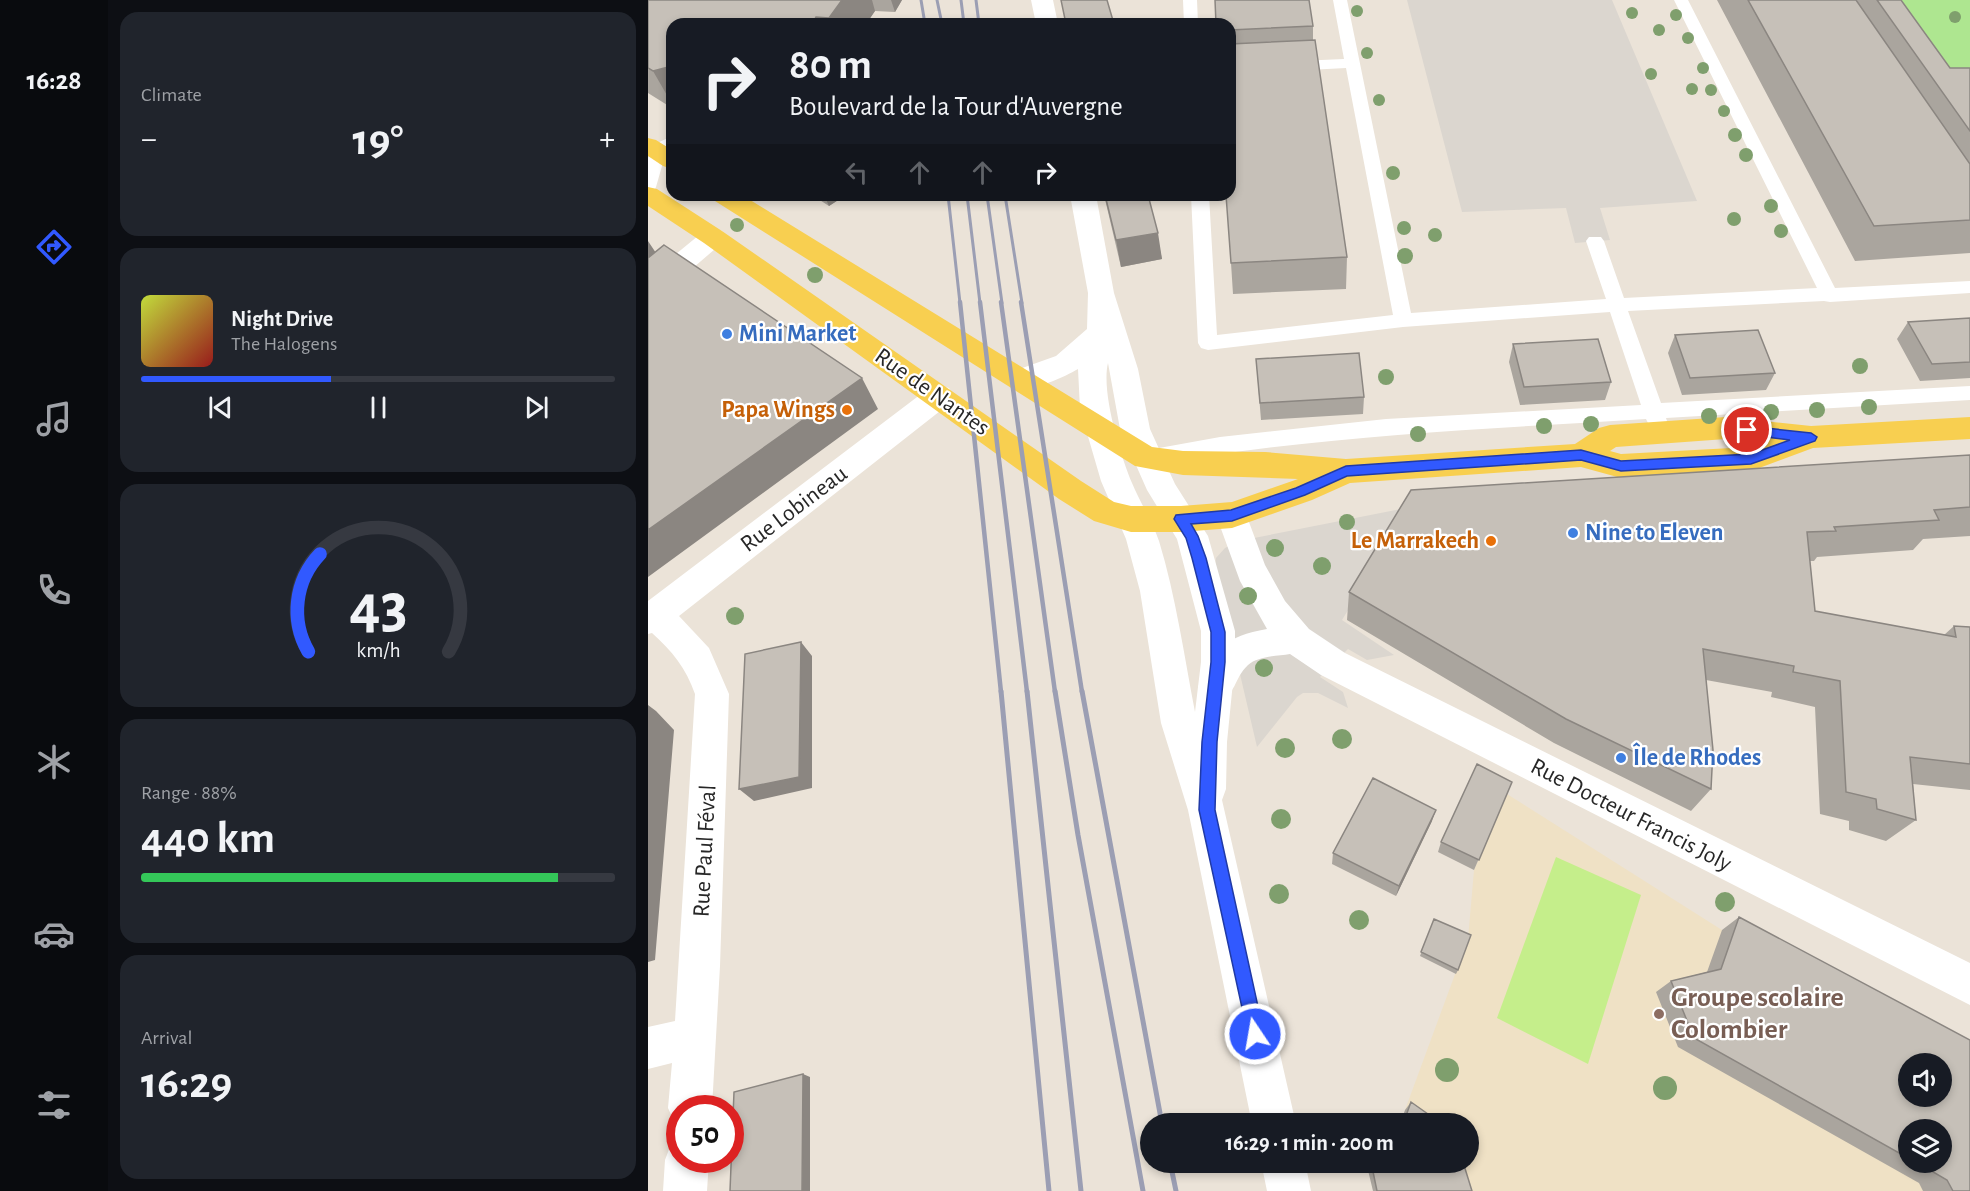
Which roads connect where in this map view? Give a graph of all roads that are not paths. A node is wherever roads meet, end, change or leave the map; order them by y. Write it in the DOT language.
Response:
graph roads {
  1 [pos="1042,0"];
  2 [pos="1190,0"];
  3 [pos="1340,0"];
  4 [pos="1681,0"];
  5 [pos="1046,18"];
  6 [pos="1191,18"];
  7 [pos="1352,63"];
  8 [pos="1236,69"];
  9 [pos="662,150"];
  10 [pos="648,187"];
  11 [pos="648,195"];
  12 [pos="734,201"];
  13 [pos="1084,201"];
  14 [pos="1200,201"];
  15 [pos="713,237"];
  16 [pos="1595,242"];
  17 [pos="1970,287"];
  18 [pos="648,291"];
  19 [pos="1101,293"];
  20 [pos="1830,296"];
  21 [pos="1617,305"];
  22 [pos="1403,320"];
  23 [pos="1101,332"];
  24 [pos="1021,379"];
  25 [pos="1970,393"];
  26 [pos="939,396"];
  27 [pos="1657,422"];
  28 [pos="1101,428"];
  29 [pos="1970,428"];
  30 [pos="1811,437"];
  31 [pos="1581,455"];
  32 [pos="1146,458"];
  33 [pos="1346,471"];
  34 [pos="1232,515"];
  35 [pos="1131,519"];
  36 [pos="1180,519"];
  37 [pos="651,618"];
  38 [pos="1296,638"];
  39 [pos="1215,687"];
  40 [pos="1207,810"];
  41 [pos="1970,985"];
  42 [pos="695,1037"];
  43 [pos="648,1048"];
  44 [pos="691,1095"];
  45 [pos="1272,1113"];
  46 [pos="686,1173"];
  47 [pos="1285,1173"];
  48 [pos="685,1191"];
  49 [pos="1289,1191"];
  1 -- 5 [label="street"];
  2 -- 6 [label="lane"];
  3 -- 7 [label="lane"];
  4 -- 20 [label="lane"];
  7 -- 8 [label="lane"];
  7 -- 22 [label="lane"];
  9 -- 10 [label="lane"];
  11 -- 15 [label="main road, Rue de Nantes"];
  12 -- 24 [label="main road"];
  13 -- 19 [label="street"];
  14 -- 22 [label="lane"];
  15 -- 18 [label="street"];
  15 -- 26 [label="main road, Rue de Nantes"];
  16 -- 21 [label="lane"];
  17 -- 20 [label="lane"];
  19 -- 23 [label="street"];
  19 -- 32 [label="street"];
  20 -- 21 [label="lane"];
  21 -- 22 [label="lane"];
  21 -- 27 [label="lane"];
  23 -- 24 [label="street"];
  23 -- 28 [label="street"];
  24 -- 28 [label="main road"];
  25 -- 27 [label="lane"];
  26 -- 35 [label="main road, Rue de Nantes"];
  26 -- 37 [label="street, Rue Lobineau"];
  27 -- 30 [label="main road"];
  27 -- 31 [label="main road"];
  27 -- 32 [label="lane"];
  28 -- 32 [label="main road"];
  28 -- 35 [label="street"];
  29 -- 30 [label="main road"];
  30 -- 31 [label="main road"];
  31 -- 33 [label="main road"];
  32 -- 33 [label="main road"];
  32 -- 36 [label="street"];
  33 -- 34 [label="main road, Rue de Nantes"];
  34 -- 36 [label="main road, Rue de Nantes"];
  34 -- 38 [label="street, Rue Docteur Francis Joly"];
  35 -- 36 [label="main road, Rue de Nantes"];
  35 -- 40 [label="street"];
  36 -- 39 [label="street"];
  37 -- 42 [label="street, Rue Paul Féval"];
  38 -- 39 [label="street"];
  38 -- 41 [label="street, Rue Docteur Francis Joly"];
  39 -- 40 [label="street"];
  40 -- 45 [label="street"];
  42 -- 43 [label="street"];
  42 -- 44 [label="street, Rue Paul Féval"];
  46 -- 48 [label="street"];
  47 -- 49 [label="street"];
}
